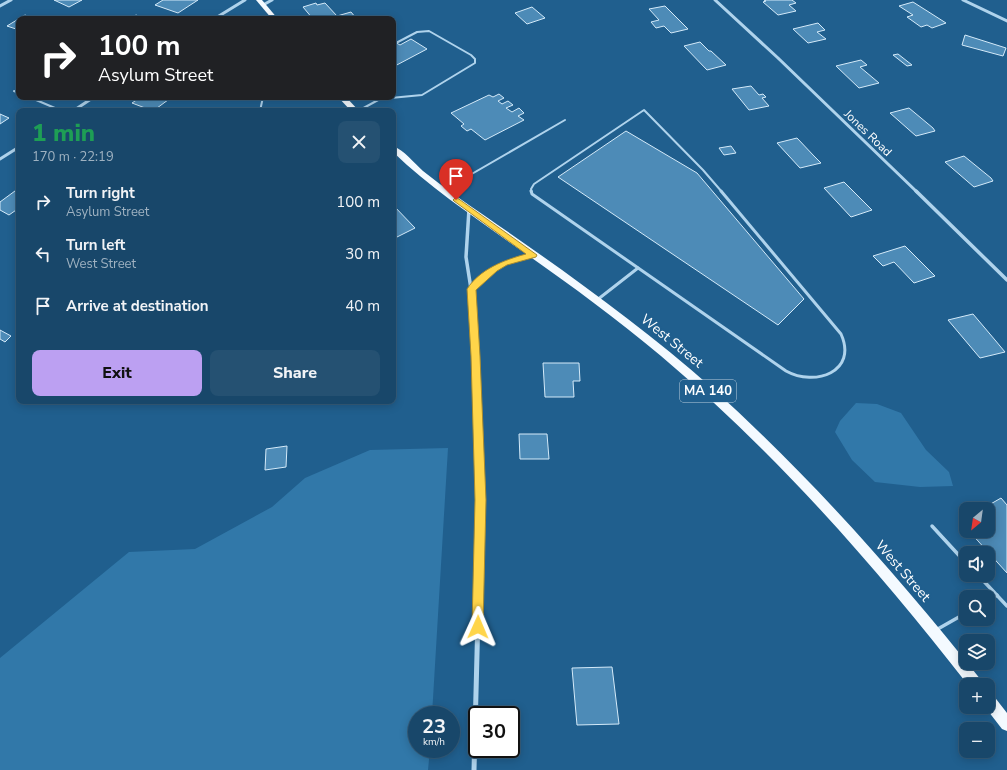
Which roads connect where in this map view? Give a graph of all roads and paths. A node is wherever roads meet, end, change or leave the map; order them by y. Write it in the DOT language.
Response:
graph roads {
  1 [pos="12,0"];
  2 [pos="245,0"];
  3 [pos="272,0"];
  4 [pos="715,0"];
  5 [pos="963,0"];
  6 [pos="261,2"];
  7 [pos="0,6"];
  8 [pos="219,16"];
  9 [pos="273,16"];
  10 [pos="1007,21"];
  11 [pos="396,43"];
  12 [pos="396,97"];
  13 [pos="36,100"];
  14 [pos="90,100"];
  15 [pos="345,100"];
  16 [pos="376,100"];
  17 [pos="55,108"];
  18 [pos="78,108"];
  19 [pos="353,108"];
  20 [pos="362,108"];
  21 [pos="565,120"];
  22 [pos="16,149"];
  23 [pos="396,150"];
  24 [pos="0,160"];
  25 [pos="444,190"];
  26 [pos="469,209"];
  27 [pos="534,255"];
  28 [pos="638,268"];
  29 [pos="1007,280"];
  30 [pos="471,289"];
  31 [pos="596,301"];
  32 [pos="932,526"];
  33 [pos="959,555"];
  34 [pos="984,582"];
  35 [pos="997,596"];
  36 [pos="1007,606"];
  37 [pos="959,617"];
  38 [pos="934,631"];
  39 [pos="971,678"];
  40 [pos="995,709"];
  41 [pos="1007,724"];
  42 [pos="474,770"];
  1 -- 7 [label="street"];
  2 -- 8 [label="street"];
  3 -- 6 [label="street"];
  4 -- 29 [label="street, Jones Road"];
  5 -- 10 [label="street"];
  6 -- 9 [label="main road"];
  11 -- 12 [label="lane"];
  13 -- 17 [label="lane"];
  14 -- 18 [label="street"];
  15 -- 19 [label="main road"];
  16 -- 20 [label="lane"];
  21 -- 25 [label="lane"];
  22 -- 24 [label="street"];
  23 -- 25 [label="main road, West Street / MA 140"];
  25 -- 26 [label="main road, West Street / MA 140"];
  26 -- 27 [label="main road, West Street / MA 140"];
  26 -- 30 [label="street"];
  27 -- 30 [label="street"];
  27 -- 31 [label="main road, West Street / MA 140"];
  28 -- 28 [label="lane"];
  28 -- 31 [label="lane"];
  30 -- 42 [label="street"];
  31 -- 38 [label="main road, West Street / MA 140"];
  32 -- 33 [label="lane"];
  34 -- 35 [label="lane"];
  35 -- 36 [label="lane"];
  37 -- 38 [label="lane"];
  38 -- 39 [label="main road, West Street / MA 140"];
  40 -- 41 [label="main road"];
}
